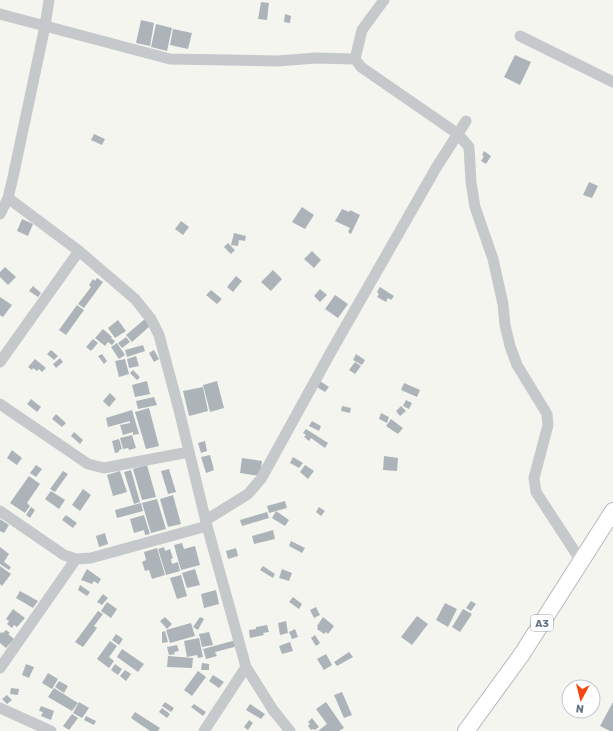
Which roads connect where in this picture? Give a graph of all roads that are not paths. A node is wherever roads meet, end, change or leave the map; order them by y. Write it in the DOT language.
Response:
graph roads {
  1 [pos="49,0"];
  2 [pos="384,0"];
  3 [pos="0,14"];
  4 [pos="45,26"];
  5 [pos="520,36"];
  6 [pos="355,58"];
  7 [pos="613,82"];
  8 [pos="466,121"];
  9 [pos="458,134"];
  10 [pos="8,198"];
  11 [pos="0,214"];
  12 [pos="79,251"];
  13 [pos="0,362"];
  14 [pos="0,404"];
  15 [pos="189,452"];
  16 [pos="0,511"];
  17 [pos="613,511"];
  18 [pos="207,523"];
  19 [pos="76,559"];
  20 [pos="581,561"];
  21 [pos="246,667"];
  22 [pos="0,668"];
  23 [pos="0,708"];
  24 [pos="51,731"];
  25 [pos="204,731"];
  26 [pos="290,731"];
  27 [pos="466,731"];
  1 -- 4 [label="street"];
  2 -- 6 [label="street"];
  3 -- 4 [label="street"];
  4 -- 6 [label="street"];
  4 -- 10 [label="street"];
  5 -- 7 [label="street"];
  6 -- 9 [label="street"];
  8 -- 9 [label="street"];
  9 -- 18 [label="street"];
  9 -- 20 [label="street"];
  10 -- 11 [label="street"];
  10 -- 12 [label="street"];
  12 -- 13 [label="street"];
  12 -- 15 [label="street"];
  14 -- 15 [label="street"];
  15 -- 18 [label="street"];
  16 -- 19 [label="street"];
  17 -- 20 [label="highway, A3"];
  18 -- 19 [label="street"];
  18 -- 21 [label="street"];
  19 -- 22 [label="street"];
  20 -- 27 [label="highway, A3"];
  21 -- 25 [label="street"];
  21 -- 26 [label="street"];
  23 -- 24 [label="street"];
}
